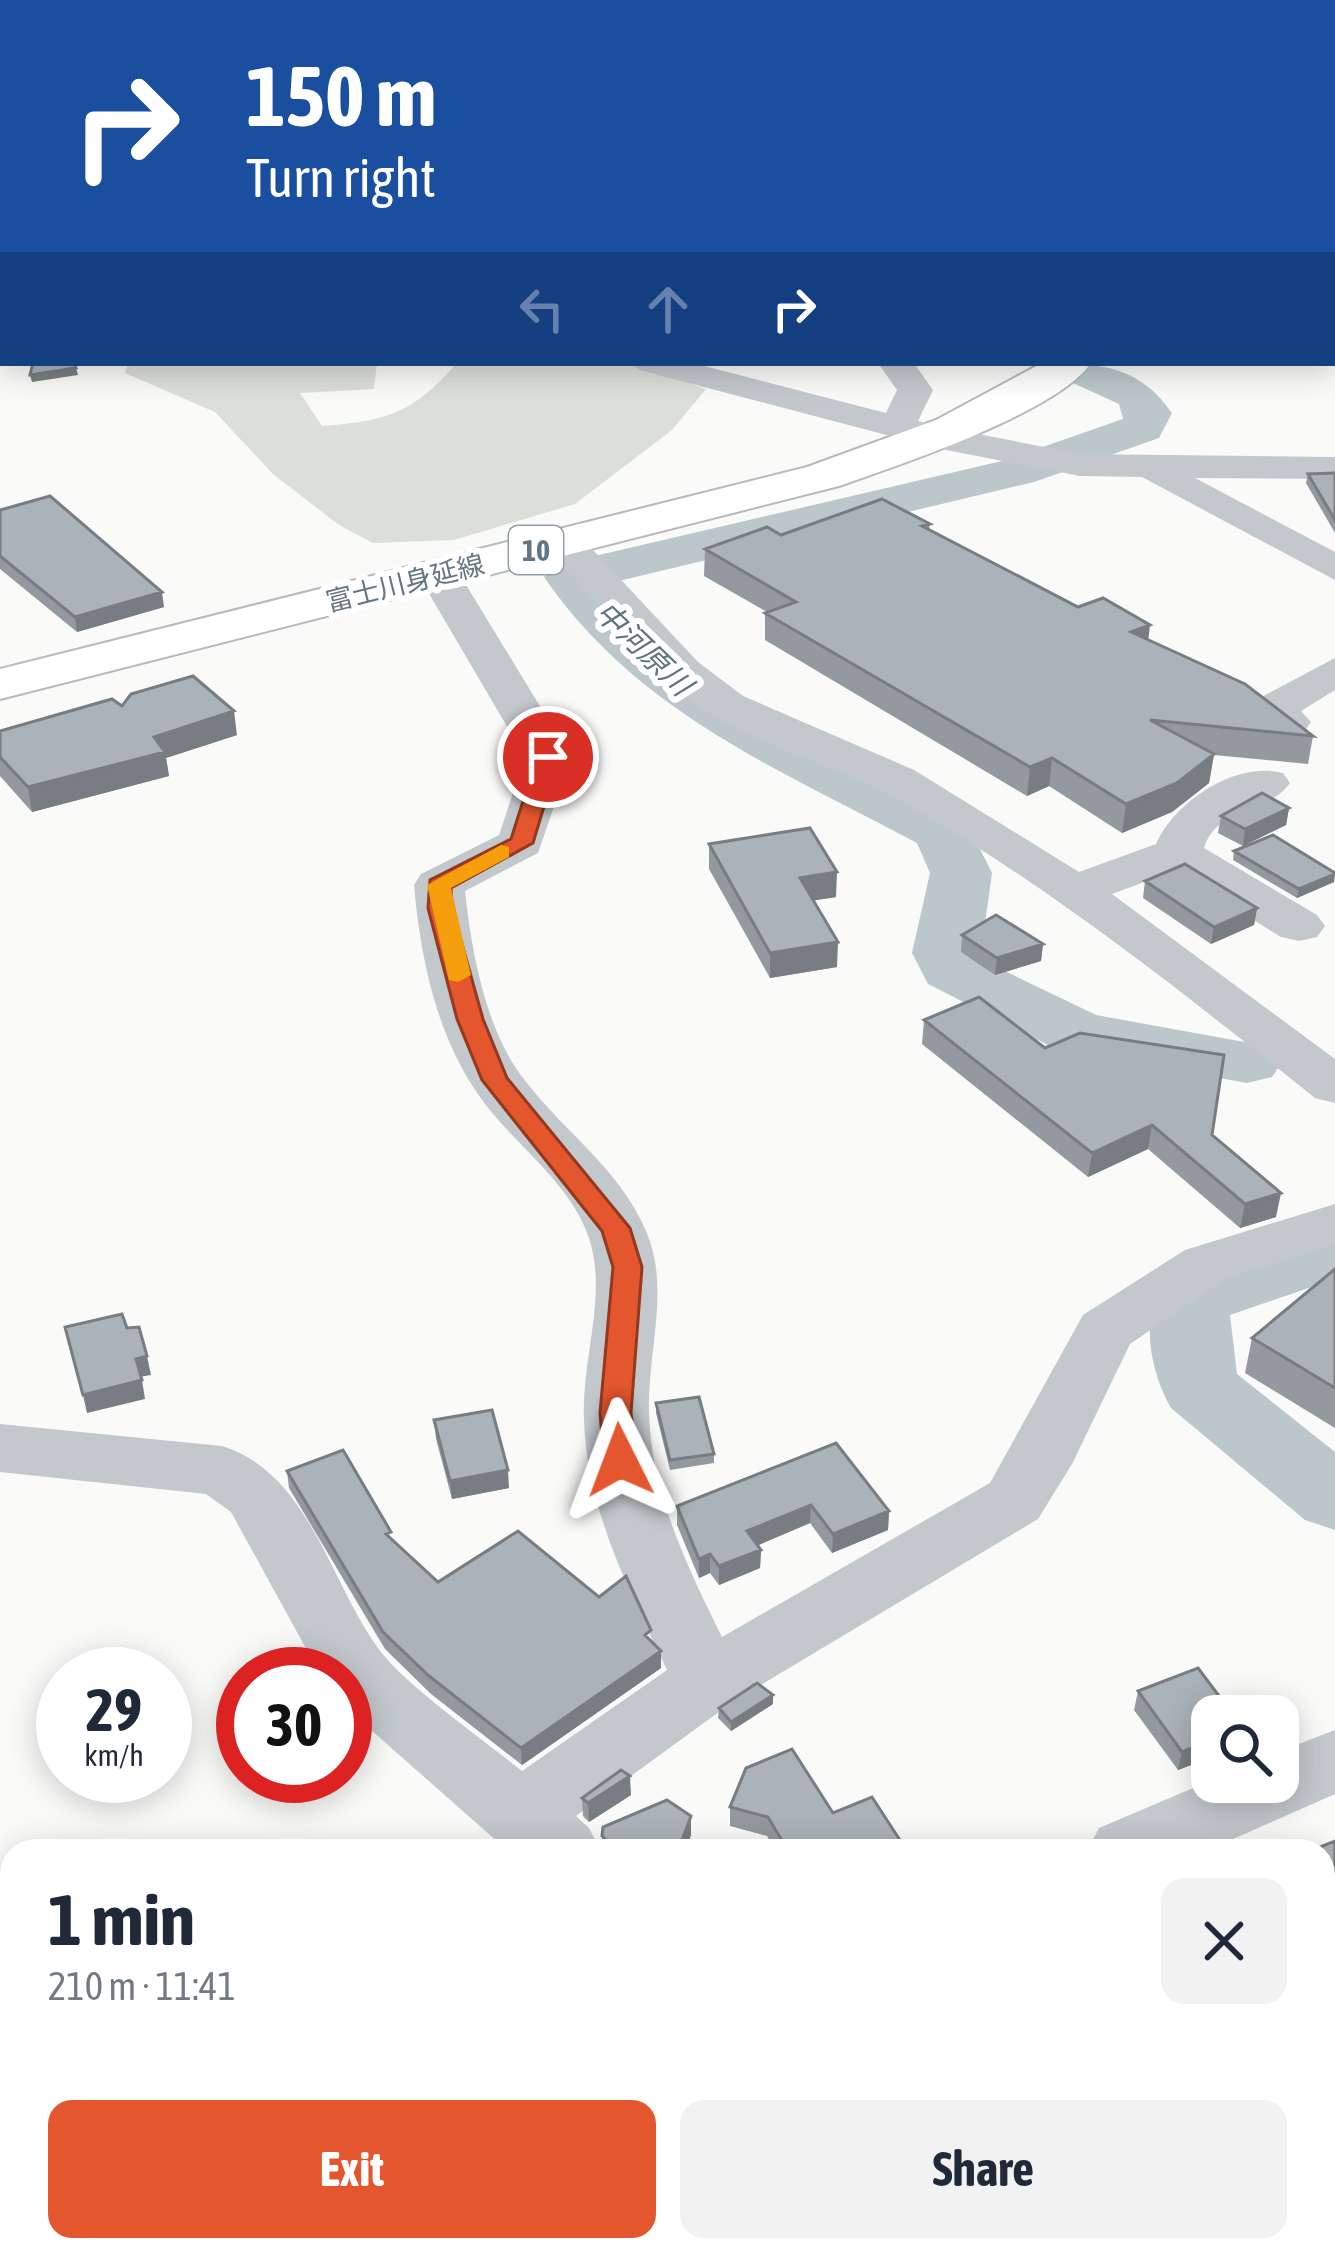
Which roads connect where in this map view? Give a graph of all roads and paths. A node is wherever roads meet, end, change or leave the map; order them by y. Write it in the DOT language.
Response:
graph roads {
  1 [pos="663,366"];
  2 [pos="898,366"];
  3 [pos="1063,368"];
  4 [pos="916,432"];
  5 [pos="1335,468"];
  6 [pos="1151,469"];
  7 [pos="579,559"];
  8 [pos="1335,568"];
  9 [pos="451,592"];
  10 [pos="1335,670"];
  11 [pos="0,684"];
  12 [pos="1288,722"];
  13 [pos="1266,783"];
  14 [pos="1178,853"];
  15 [pos="1072,891"];
  16 [pos="1299,926"];
  17 [pos="1335,1086"];
  18 [pos="1335,1224"];
  19 [pos="0,1448"];
  20 [pos="708,1680"];
  21 [pos="1335,1761"];
  22 [pos="542,1833"];
  23 [pos="1181,1839"];
  1 -- 4 [label="street"];
  2 -- 4 [label="street"];
  3 -- 4 [label="main road, 富士川身延線 / 10"];
  4 -- 6 [label="street"];
  4 -- 7 [label="main road, 富士川身延線 / 10"];
  5 -- 6 [label="street"];
  6 -- 8 [label="street"];
  7 -- 9 [label="main road, 富士川身延線 / 10"];
  7 -- 15 [label="street"];
  9 -- 11 [label="main road, 富士川身延線 / 10"];
  9 -- 20 [label="street"];
  10 -- 12 [label="street"];
  13 -- 14 [label="street"];
  14 -- 15 [label="street"];
  14 -- 16 [label="street"];
  15 -- 17 [label="street"];
  18 -- 20 [label="street"];
  19 -- 22 [label="street"];
  20 -- 22 [label="street"];
  21 -- 23 [label="street"];
}
